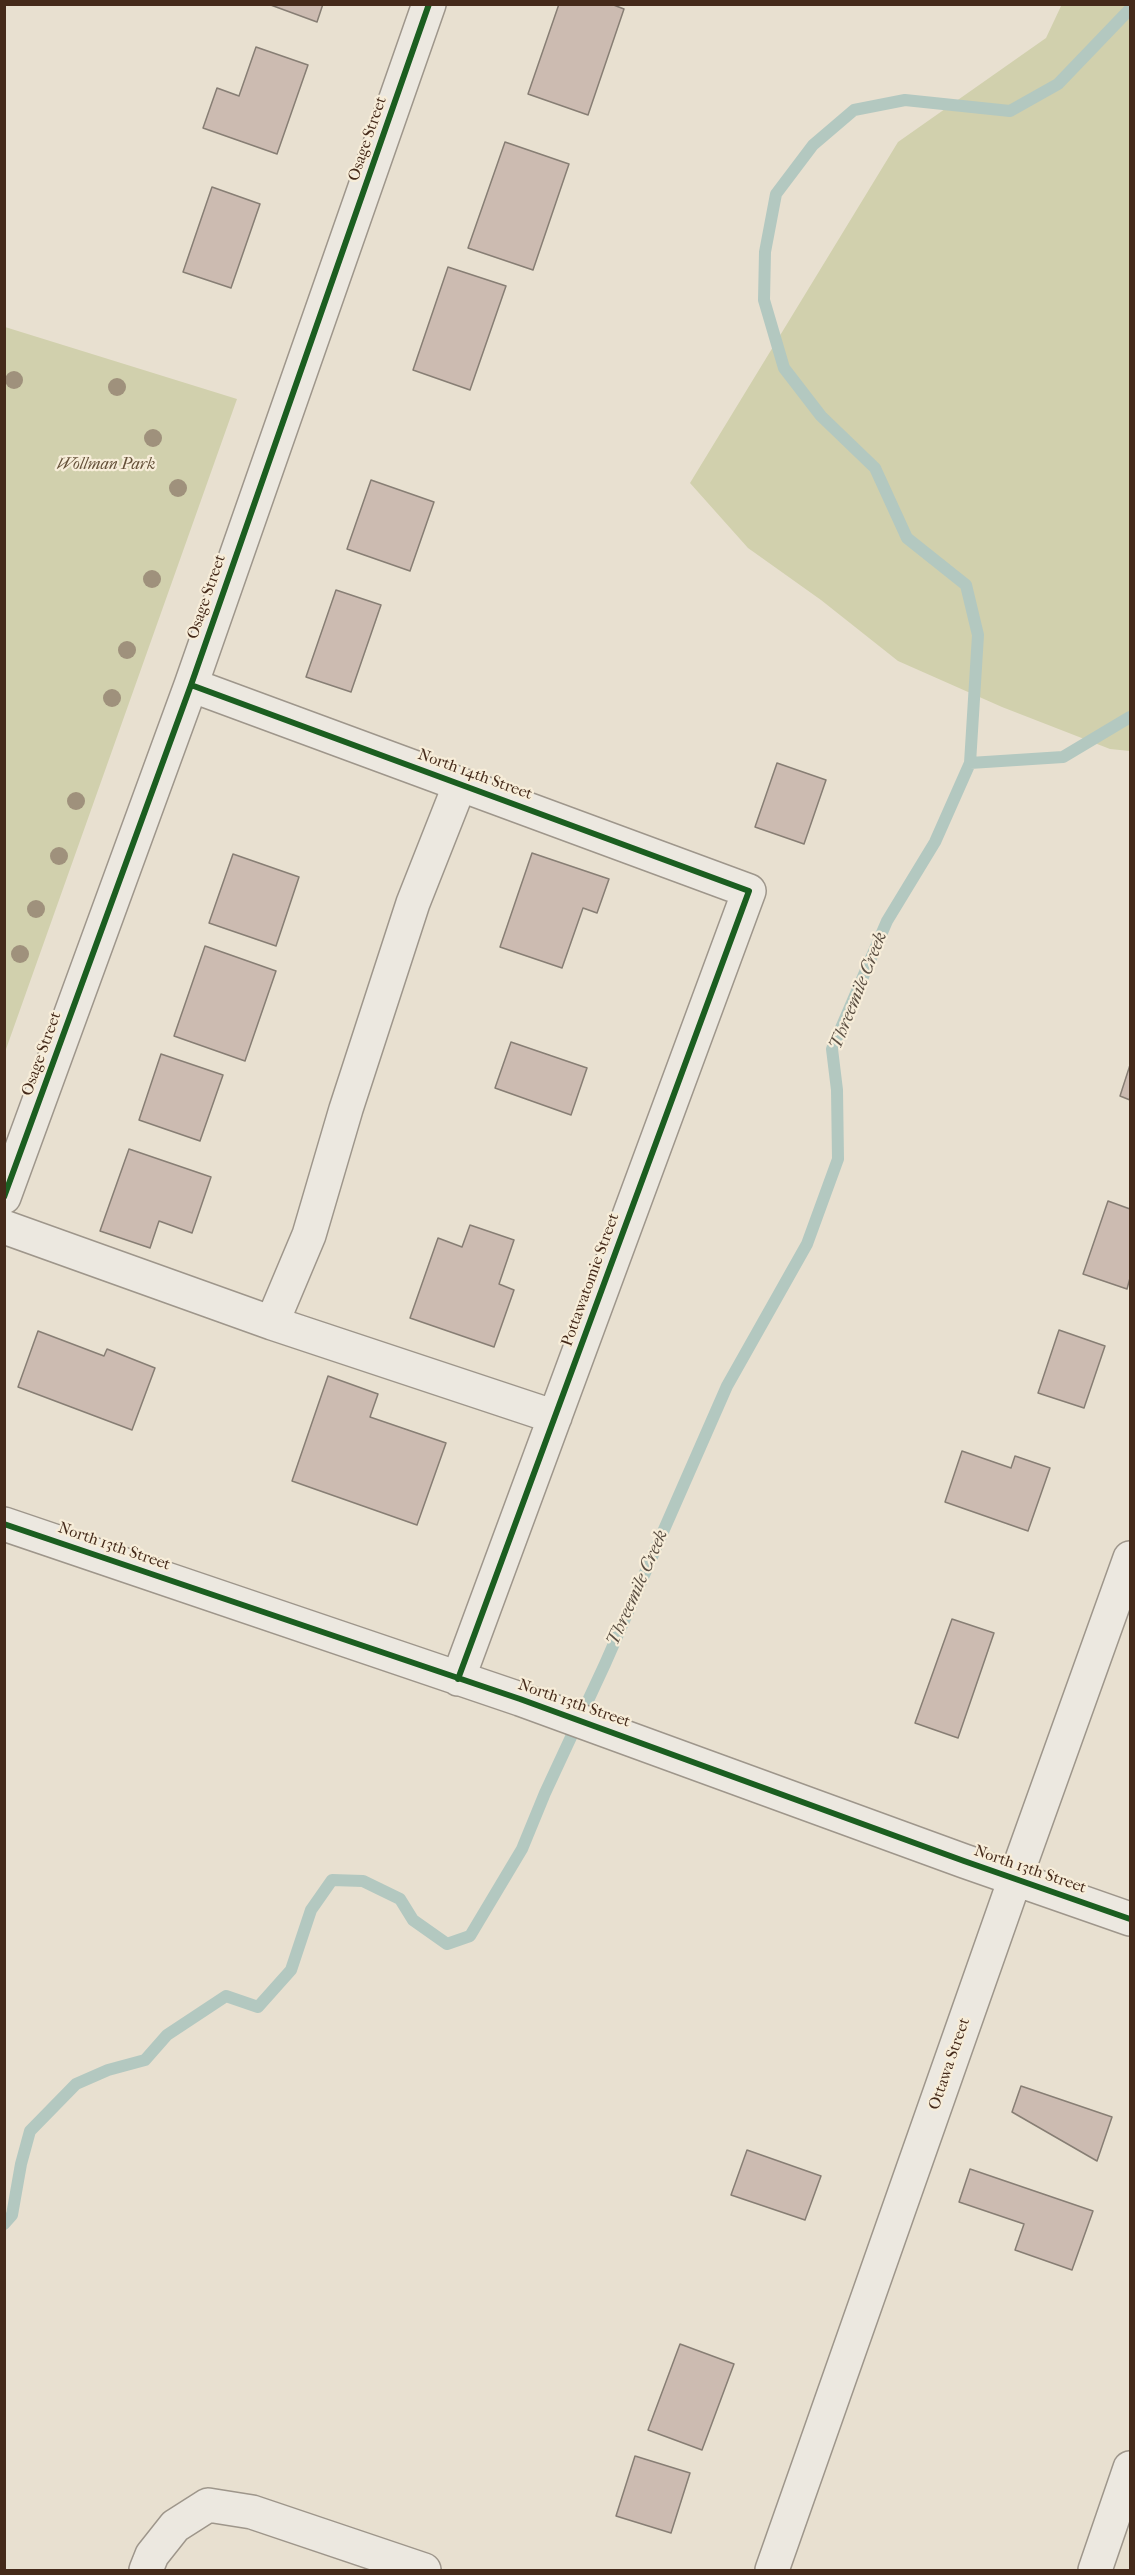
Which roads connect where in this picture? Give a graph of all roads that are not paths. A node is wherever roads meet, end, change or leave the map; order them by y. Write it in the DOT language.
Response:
graph roads {
  1 [pos="429,4"];
  2 [pos="191,685"];
  3 [pos="460,784"];
  4 [pos="749,891"];
  5 [pos="4,1197"];
  6 [pos="4,1227"];
  7 [pos="272,1323"];
  8 [pos="555,1417"];
  9 [pos="4,1524"];
  10 [pos="1131,1558"];
  11 [pos="458,1679"];
  12 [pos="1015,1879"];
  13 [pos="1131,1919"];
  14 [pos="1131,2468"];
  15 [pos="146,2571"];
  16 [pos="424,2571"];
  17 [pos="772,2571"];
  18 [pos="1095,2571"];
  1 -- 2 [label="street, Osage Street"];
  2 -- 3 [label="street, North 14th Street"];
  2 -- 5 [label="street, Osage Street"];
  3 -- 4 [label="street, North 14th Street"];
  3 -- 7 [label="street"];
  4 -- 8 [label="street, Pottawatomie Street"];
  6 -- 7 [label="street"];
  7 -- 8 [label="street"];
  8 -- 11 [label="street, Pottawatomie Street"];
  9 -- 11 [label="street, North 13th Street"];
  10 -- 12 [label="street, Ottawa Street"];
  11 -- 12 [label="street, North 13th Street"];
  12 -- 13 [label="street, North 13th Street"];
  12 -- 17 [label="street, Ottawa Street"];
  14 -- 18 [label="street"];
  15 -- 16 [label="street"];
}
